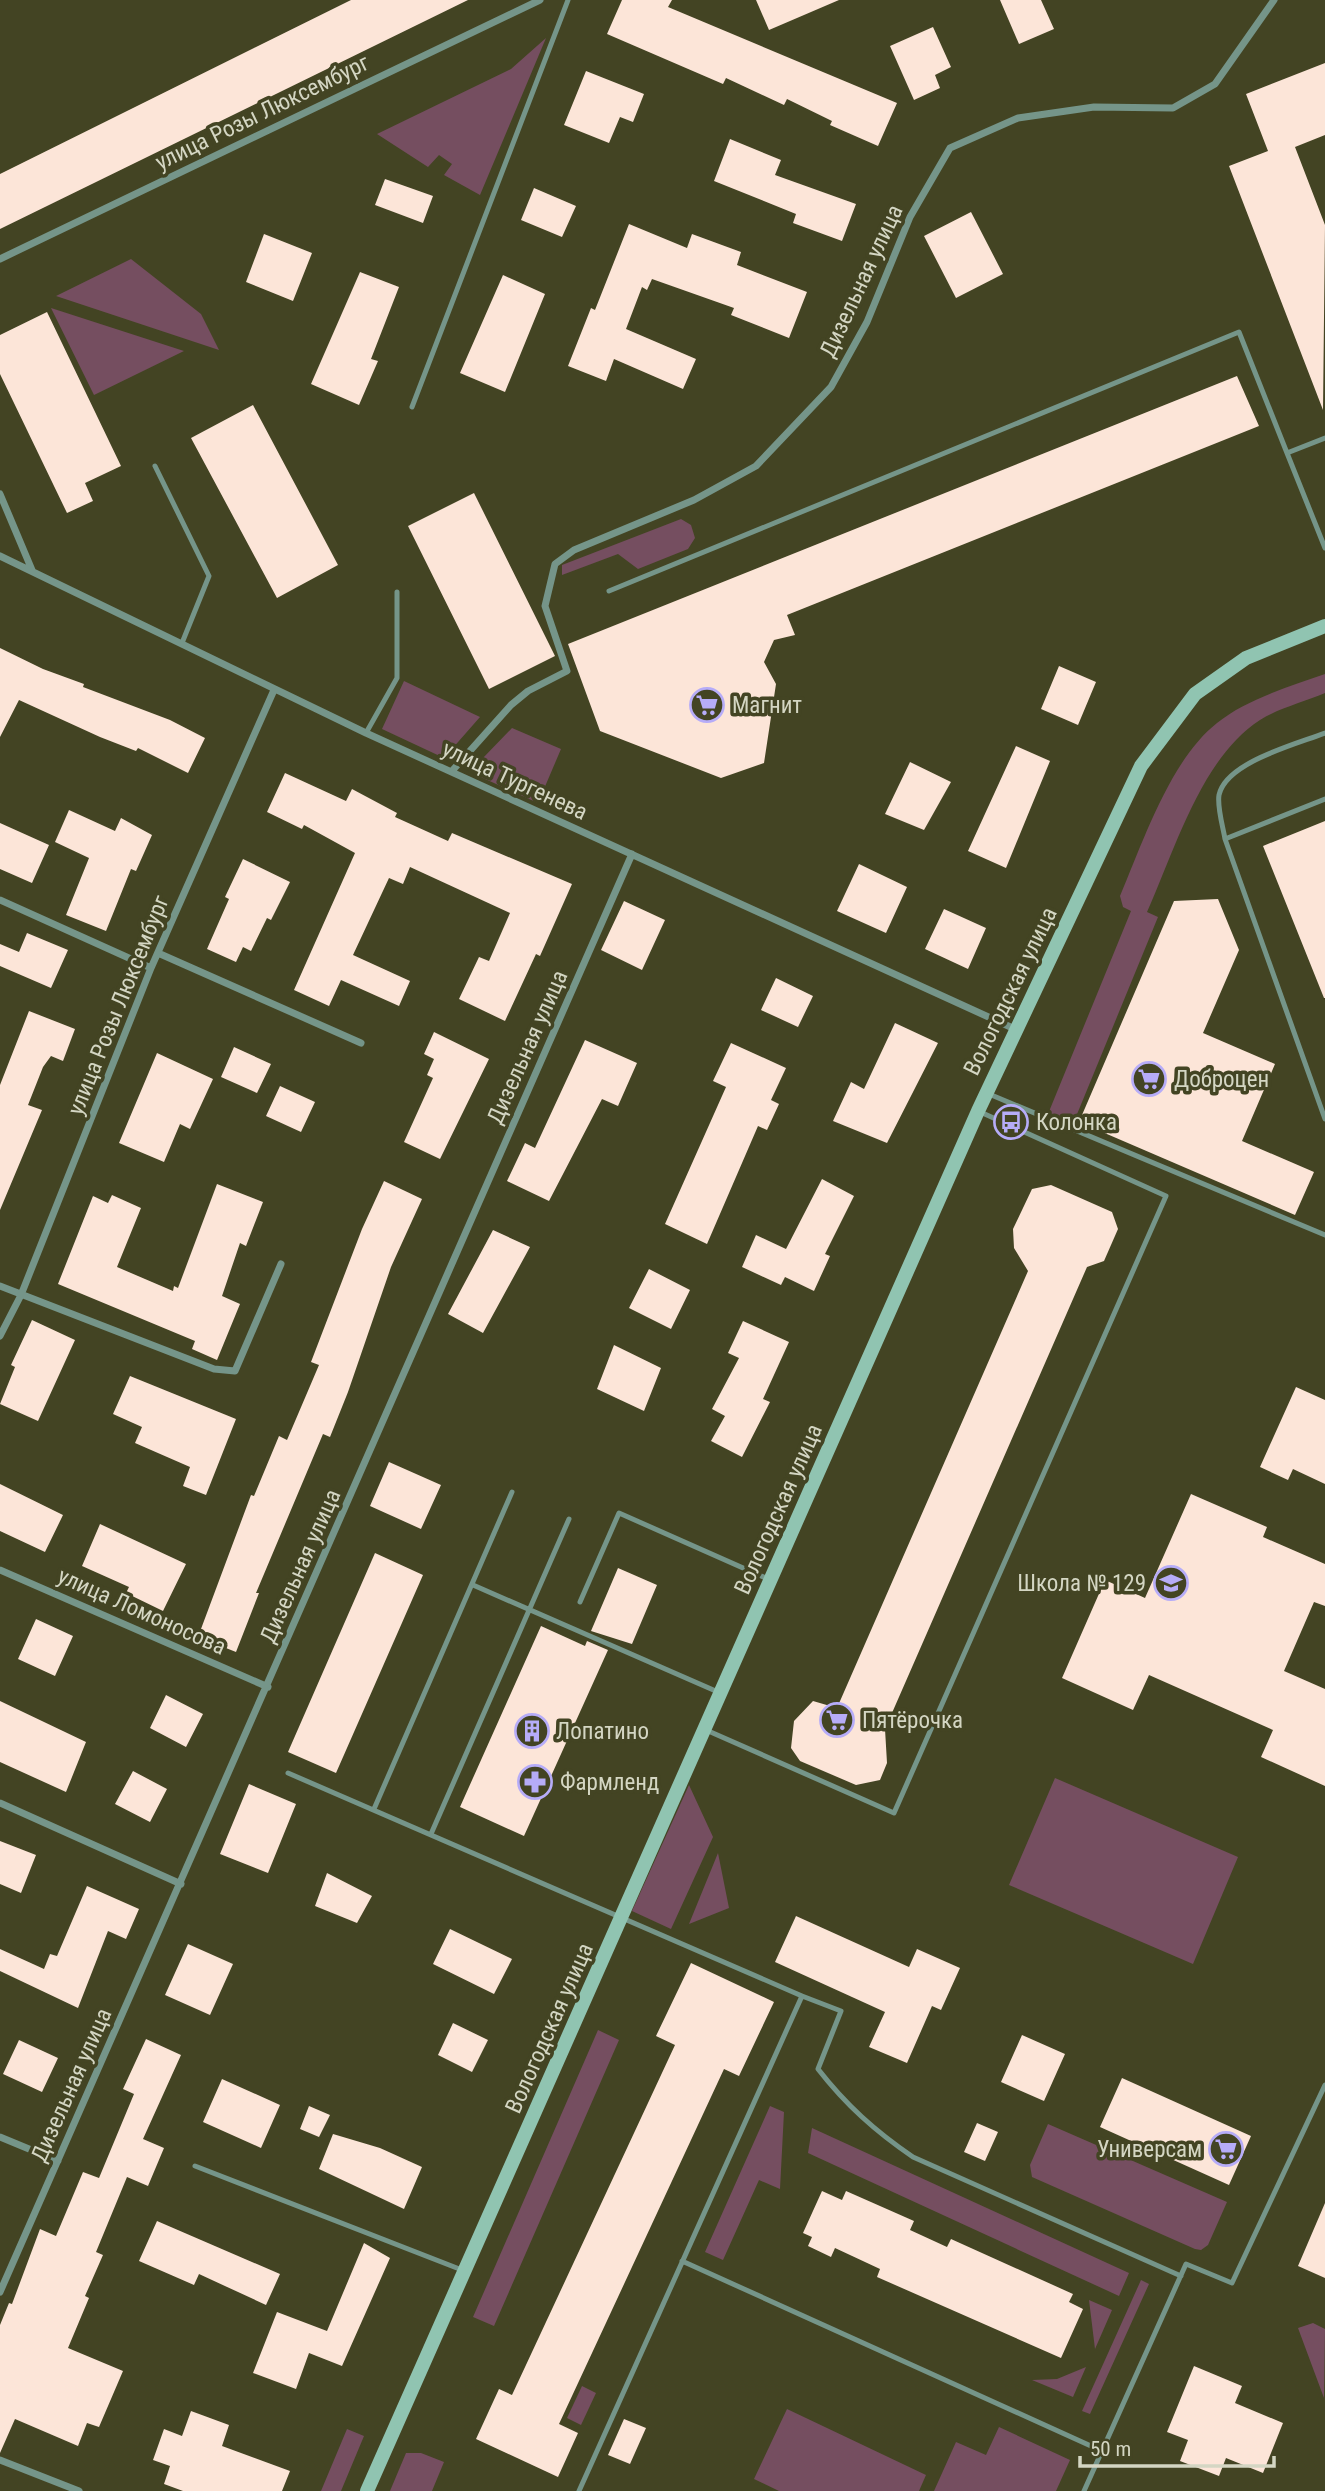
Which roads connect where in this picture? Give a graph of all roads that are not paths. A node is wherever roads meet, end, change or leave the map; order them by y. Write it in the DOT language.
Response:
graph roads {
  1 [pos="540,0"];
  2 [pos="568,0"];
  3 [pos="1275,0"];
  4 [pos="0,259"];
  5 [pos="412,407"];
  6 [pos="1325,438"];
  7 [pos="1287,453"];
  8 [pos="155,466"];
  9 [pos="0,494"];
  10 [pos="1325,548"];
  11 [pos="0,556"];
  12 [pos="32,571"];
  13 [pos="609,591"];
  14 [pos="397,592"];
  15 [pos="1325,626"];
  16 [pos="182,643"];
  17 [pos="274,690"];
  18 [pos="366,733"];
  19 [pos="1325,733"];
  20 [pos="452,771"];
  21 [pos="1325,799"];
  22 [pos="1225,839"];
  23 [pos="632,855"];
  24 [pos="0,900"];
  25 [pos="158,953"];
  26 [pos="151,968"];
  27 [pos="1018,1030"];
  28 [pos="361,1043"];
  29 [pos="986,1093"];
  30 [pos="978,1111"];
  31 [pos="1325,1119"];
  32 [pos="1325,1235"];
  33 [pos="281,1264"];
  34 [pos="0,1286"];
  35 [pos="21,1295"];
  36 [pos="0,1336"];
  37 [pos="512,1492"];
  38 [pos="569,1519"];
  39 [pos="0,1570"];
  40 [pos="771,1581"];
  41 [pos="473,1585"];
  42 [pos="580,1602"];
  43 [pos="530,1610"];
  44 [pos="268,1688"];
  45 [pos="721,1693"];
  46 [pos="705,1730"];
  47 [pos="288,1773"];
  48 [pos="0,1803"];
  49 [pos="374,1810"];
  50 [pos="431,1834"];
  51 [pos="181,1884"];
  52 [pos="624,1916"];
  53 [pos="802,1996"];
  54 [pos="1325,2085"];
  55 [pos="0,2137"];
  56 [pos="58,2161"];
  57 [pos="195,2166"];
  58 [pos="682,2261"];
  59 [pos="465,2271"];
  60 [pos="1181,2276"];
  61 [pos="0,2292"];
  62 [pos="1102,2451"];
  63 [pos="0,2460"];
  64 [pos="79,2491"];
  65 [pos="367,2491"];
  66 [pos="579,2491"];
  67 [pos="1084,2491"];
  1 -- 4 [label="street, улица Розы Люксембург"];
  2 -- 5 [label="lane"];
  3 -- 20 [label="street, Дизельная улица"];
  6 -- 7 [label="lane"];
  7 -- 10 [label="lane"];
  7 -- 13 [label="lane"];
  8 -- 16 [label="lane"];
  9 -- 12 [label="street"];
  11 -- 12 [label="street, улица Тургенева"];
  12 -- 16 [label="street, улица Тургенева"];
  14 -- 18 [label="lane"];
  15 -- 27 [label="main road, Вологодская улица"];
  16 -- 17 [label="street, улица Тургенева"];
  17 -- 18 [label="street, улица Тургенева"];
  17 -- 25 [label="street, улица Розы Люксембург"];
  18 -- 20 [label="street, улица Тургенева"];
  19 -- 22 [label="lane"];
  20 -- 23 [label="street, улица Тургенева"];
  21 -- 22 [label="lane"];
  22 -- 31 [label="lane"];
  23 -- 27 [label="street, улица Тургенева"];
  23 -- 44 [label="street, Дизельная улица"];
  24 -- 26 [label="street"];
  25 -- 26 [label="street, улица Розы Люксембург"];
  25 -- 28 [label="street"];
  26 -- 35 [label="street, улица Розы Люксембург"];
  27 -- 29 [label="main road, Вологодская улица"];
  29 -- 30 [label="main road, Вологодская улица"];
  29 -- 32 [label="lane"];
  30 -- 40 [label="main road, Вологодская улица"];
  30 -- 46 [label="lane"];
  33 -- 35 [label="street"];
  34 -- 35 [label="street"];
  35 -- 36 [label="street, улица Розы Люксембург"];
  37 -- 41 [label="lane"];
  38 -- 43 [label="lane"];
  39 -- 44 [label="street, улица Ломоносова"];
  40 -- 42 [label="lane"];
  40 -- 45 [label="main road, Вологодская улица"];
  41 -- 43 [label="lane"];
  41 -- 49 [label="lane"];
  43 -- 45 [label="lane"];
  43 -- 50 [label="lane"];
  44 -- 51 [label="street, Дизельная улица"];
  45 -- 46 [label="main road, Вологодская улица"];
  46 -- 52 [label="main road, Вологодская улица"];
  47 -- 49 [label="lane"];
  48 -- 51 [label="street"];
  49 -- 50 [label="lane"];
  50 -- 52 [label="lane"];
  51 -- 56 [label="street, Дизельная улица"];
  52 -- 53 [label="lane"];
  52 -- 59 [label="main road, Вологодская улица"];
  53 -- 58 [label="lane"];
  53 -- 60 [label="lane"];
  54 -- 60 [label="lane"];
  55 -- 56 [label="street"];
  56 -- 61 [label="street, Дизельная улица"];
  57 -- 59 [label="lane"];
  58 -- 62 [label="lane"];
  58 -- 66 [label="lane"];
  59 -- 65 [label="main road, Вологодская улица"];
  60 -- 62 [label="lane"];
  62 -- 67 [label="lane"];
  63 -- 64 [label="street"];
}
